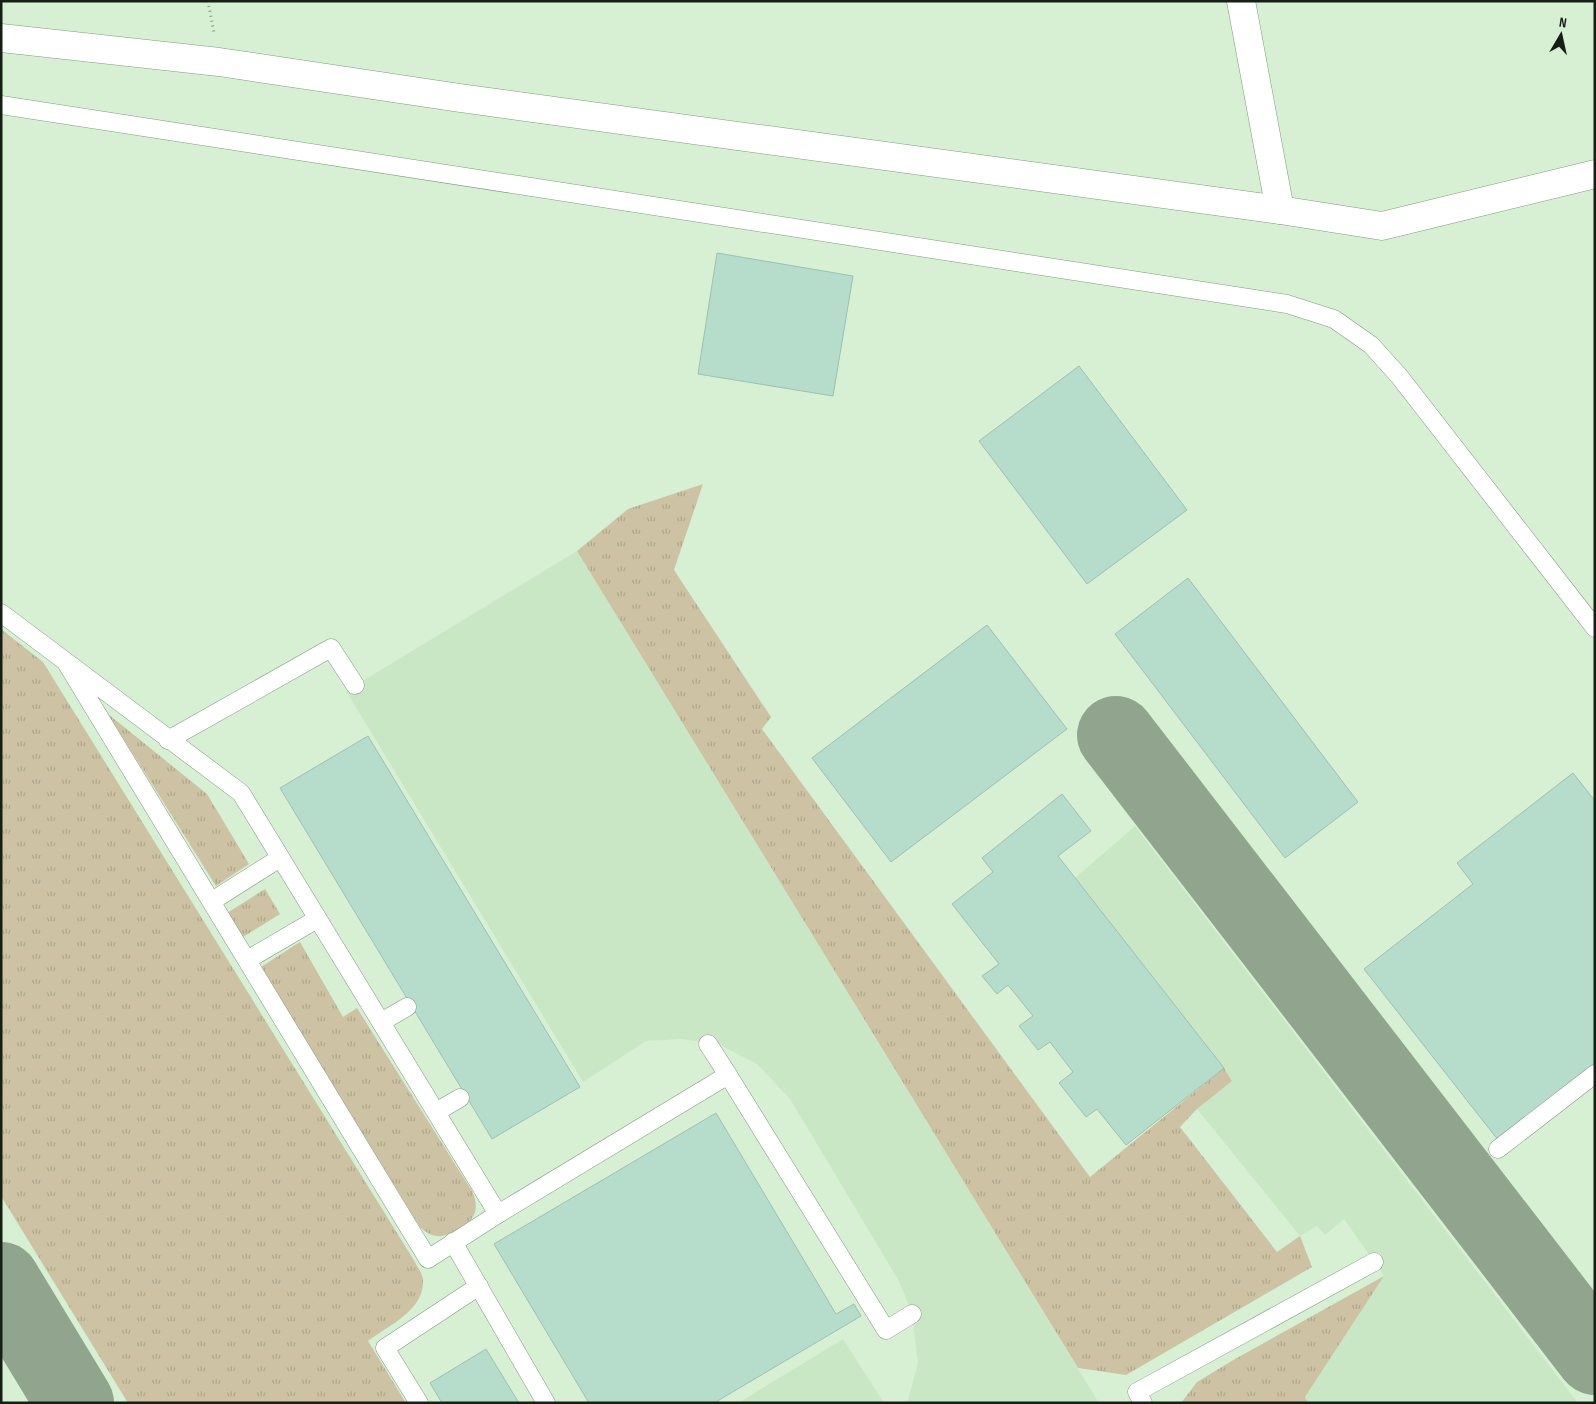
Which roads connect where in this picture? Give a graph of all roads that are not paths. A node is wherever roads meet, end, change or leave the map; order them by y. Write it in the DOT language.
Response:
graph roads {
  1 [pos="1241,1"];
  2 [pos="1,38"];
  3 [pos="1,104"];
  4 [pos="1595,174"];
  5 [pos="1280,210"];
  6 [pos="1,613"];
  7 [pos="1595,628"];
  8 [pos="67,664"];
  9 [pos="355,685"];
  10 [pos="168,740"];
  11 [pos="280,858"];
  12 [pos="212,902"];
  13 [pos="317,919"];
  14 [pos="247,960"];
  15 [pos="407,1007"];
  16 [pos="381,1022"];
  17 [pos="708,1044"];
  18 [pos="1595,1074"];
  19 [pos="728,1075"];
  20 [pos="460,1098"];
  21 [pos="436,1112"];
  22 [pos="1498,1149"];
  23 [pos="498,1214"];
  24 [pos="453,1242"];
  25 [pos="1374,1262"];
  26 [pos="479,1286"];
  27 [pos="912,1314"];
  28 [pos="419,1403"];
  29 [pos="546,1403"];
  30 [pos="1143,1403"];
  1 -- 5 [label="street"];
  2 -- 5 [label="street"];
  3 -- 7 [label="lane"];
  4 -- 5 [label="street"];
  6 -- 8 [label="lane"];
  8 -- 10 [label="lane"];
  8 -- 12 [label="lane"];
  9 -- 10 [label="lane"];
  10 -- 11 [label="lane"];
  11 -- 12 [label="lane"];
  11 -- 13 [label="lane"];
  12 -- 14 [label="lane"];
  13 -- 14 [label="lane"];
  13 -- 16 [label="lane"];
  14 -- 24 [label="lane"];
  15 -- 16 [label="lane"];
  16 -- 21 [label="lane"];
  17 -- 19 [label="lane"];
  18 -- 22 [label="lane"];
  19 -- 23 [label="lane"];
  19 -- 27 [label="lane"];
  20 -- 21 [label="lane"];
  21 -- 23 [label="lane"];
  23 -- 24 [label="lane"];
  24 -- 26 [label="lane"];
  25 -- 30 [label="lane"];
  26 -- 28 [label="lane"];
  26 -- 29 [label="lane"];
}
